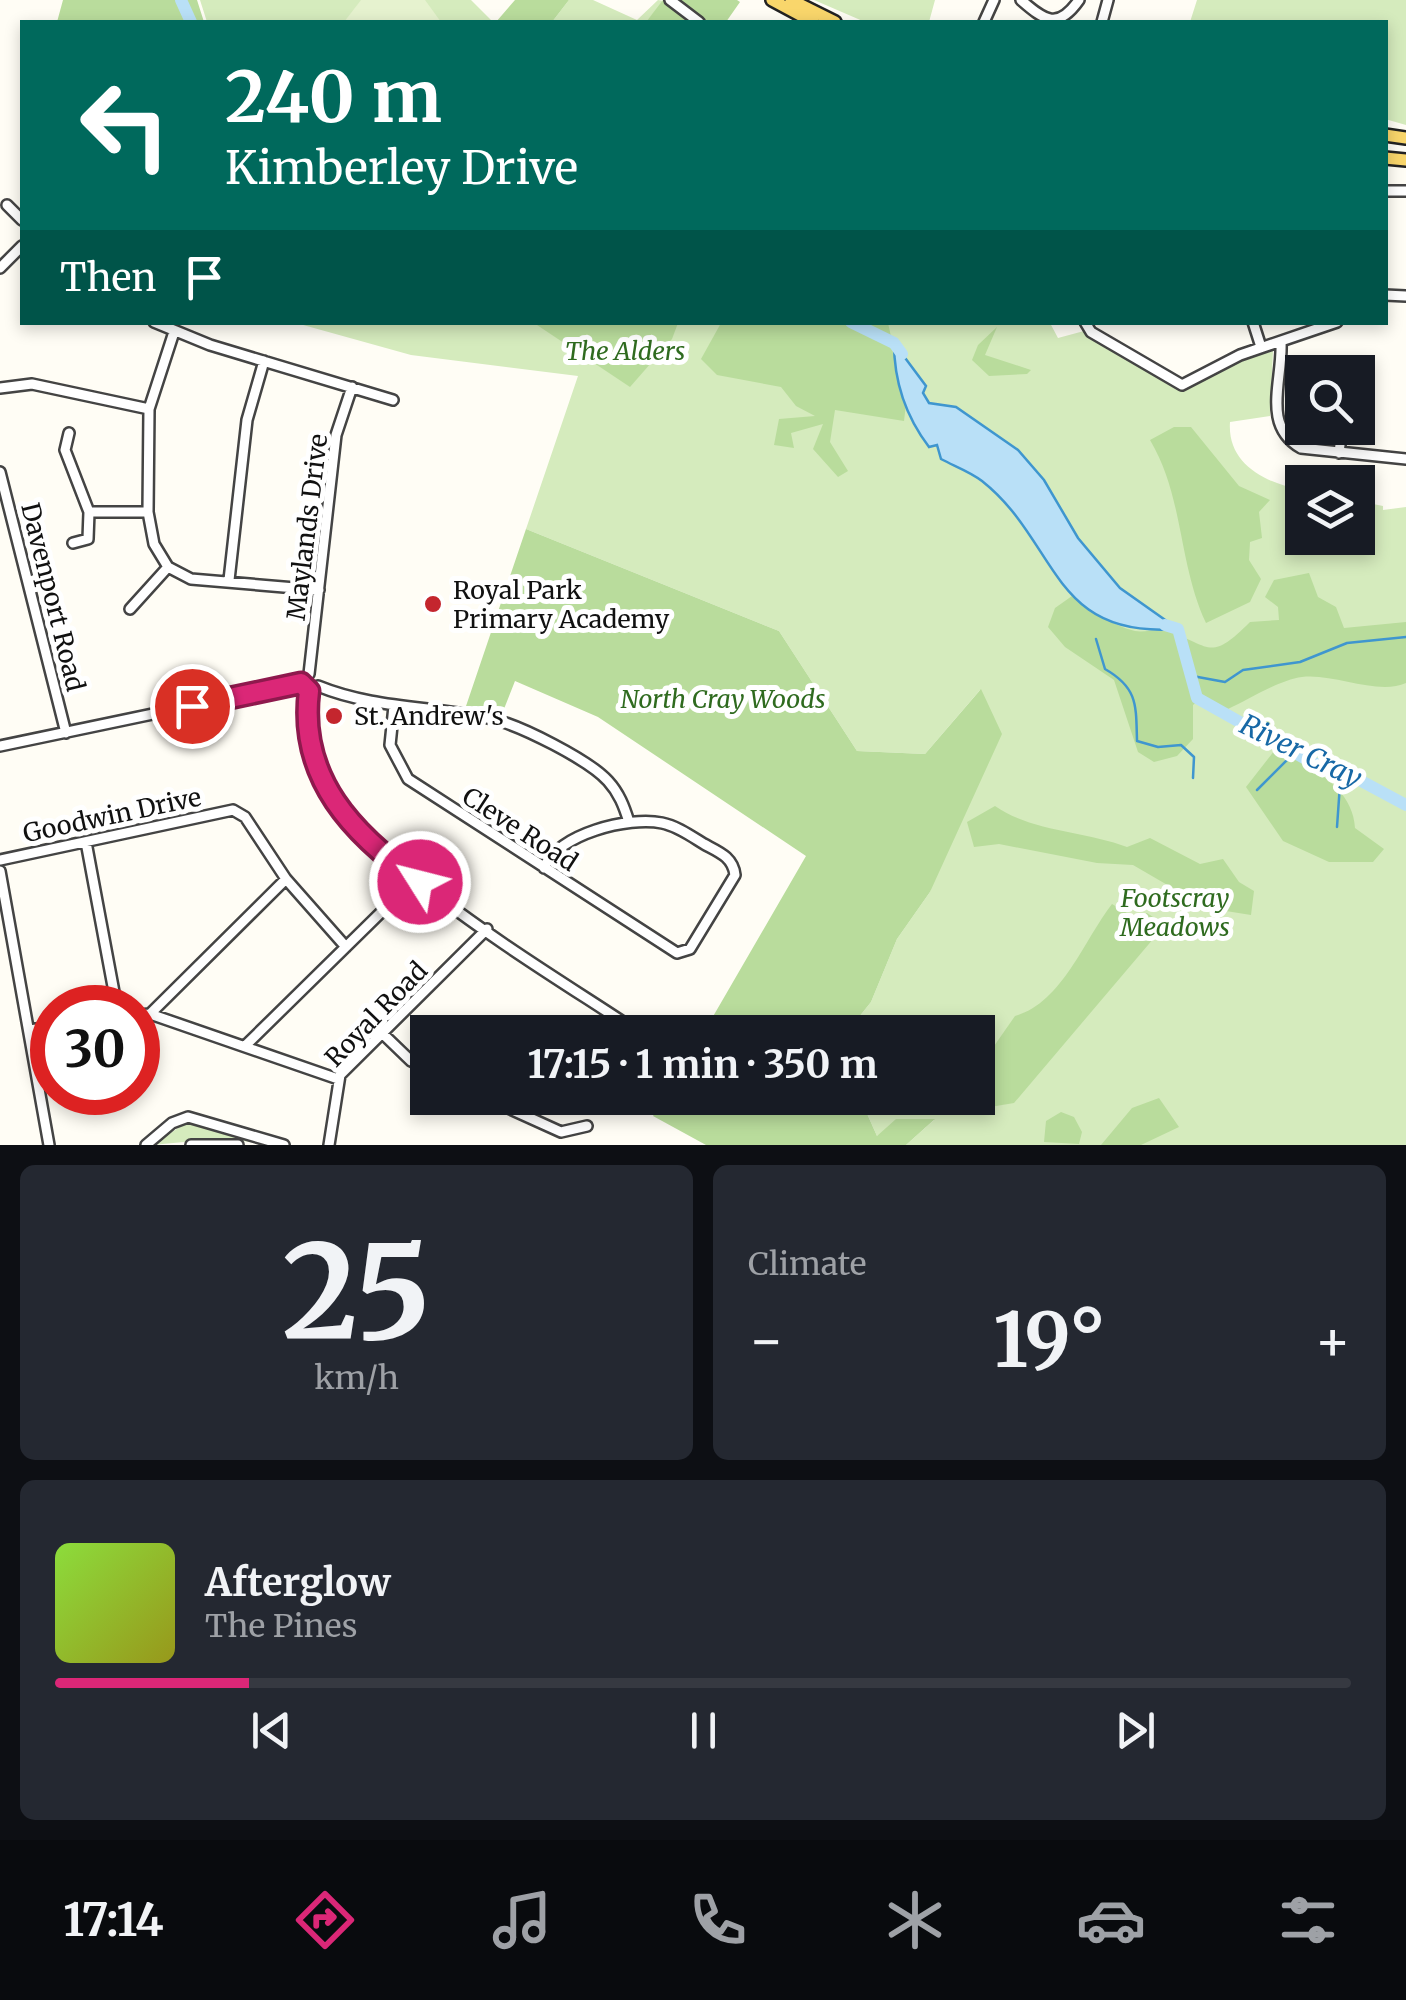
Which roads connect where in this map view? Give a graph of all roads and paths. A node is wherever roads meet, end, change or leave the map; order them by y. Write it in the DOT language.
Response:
graph roads {
  1 [pos="670,0"];
  2 [pos="772,0"];
  3 [pos="791,0"];
  4 [pos="1021,0"];
  5 [pos="1079,0"];
  6 [pos="696,20"];
  7 [pos="808,20"];
  8 [pos="832,20"];
  9 [pos="1045,20"];
  10 [pos="1061,20"];
  11 [pos="7,205"];
  12 [pos="20,218"];
  13 [pos="20,248"];
  14 [pos="0,268"];
  15 [pos="160,325"];
  16 [pos="1087,325"];
  17 [pos="1254,325"];
  18 [pos="1329,325"];
  19 [pos="174,332"];
  20 [pos="1282,342"];
  21 [pos="1261,348"];
  22 [pos="264,362"];
  23 [pos="352,387"];
  24 [pos="0,388"];
  25 [pos="392,400"];
  26 [pos="149,410"];
  27 [pos="69,433"];
  28 [pos="1340,445"];
  29 [pos="1339,453"];
  30 [pos="1406,460"];
  31 [pos="0,472"];
  32 [pos="89,512"];
  33 [pos="148,512"];
  34 [pos="73,543"];
  35 [pos="168,566"];
  36 [pos="229,580"];
  37 [pos="318,590"];
  38 [pos="130,608"];
  39 [pos="309,687"];
  40 [pos="394,706"];
  41 [pos="66,733"];
  42 [pos="0,746"];
  43 [pos="629,822"];
  44 [pos="86,842"];
  45 [pos="0,860"];
  46 [pos="544,868"];
  47 [pos="0,871"];
  48 [pos="286,879"];
  49 [pos="415,879"];
  50 [pos="488,928"];
  51 [pos="346,948"];
  52 [pos="113,985"];
  53 [pos="160,1004"];
  54 [pos="613,1015"];
  55 [pos="160,1017"];
  56 [pos="30,1030"];
  57 [pos="383,1034"];
  58 [pos="245,1046"];
  59 [pos="410,1061"];
  60 [pos="338,1078"];
  61 [pos="44,1115"];
  62 [pos="525,1115"];
  63 [pos="587,1126"];
  64 [pos="267,1143"];
  65 [pos="49,1145"];
  66 [pos="146,1145"];
  67 [pos="190,1145"];
  68 [pos="238,1145"];
  69 [pos="284,1145"];
  70 [pos="329,1145"];
  1 -- 6 [label="street"];
  2 -- 7 [label="main road"];
  3 -- 8 [label="main road"];
  4 -- 9 [label="street"];
  5 -- 10 [label="street"];
  11 -- 12 [label="street"];
  13 -- 14 [label="street"];
  15 -- 19 [label="street"];
  16 -- 21 [label="street"];
  17 -- 21 [label="street"];
  18 -- 20 [label="street"];
  19 -- 22 [label="street"];
  19 -- 26 [label="street"];
  20 -- 21 [label="street"];
  20 -- 29 [label="street"];
  22 -- 23 [label="street"];
  22 -- 36 [label="street"];
  23 -- 25 [label="street"];
  23 -- 37 [label="street, Maylands Drive"];
  24 -- 26 [label="street"];
  26 -- 33 [label="street"];
  27 -- 32 [label="street"];
  28 -- 29 [label="street"];
  29 -- 30 [label="street"];
  31 -- 41 [label="street, Davenport Road"];
  32 -- 33 [label="street"];
  32 -- 34 [label="street"];
  33 -- 35 [label="street"];
  35 -- 36 [label="street"];
  35 -- 38 [label="street"];
  36 -- 37 [label="street"];
  37 -- 39 [label="street, Maylands Drive"];
  39 -- 40 [label="street"];
  39 -- 41 [label="street"];
  39 -- 49 [label="street"];
  40 -- 43 [label="street"];
  40 -- 46 [label="street, Cleve Road"];
  41 -- 42 [label="street"];
  43 -- 46 [label="street"];
  43 -- 46 [label="street, Cleve Road"];
  44 -- 45 [label="street, Goodwin Drive"];
  44 -- 48 [label="street, Goodwin Drive"];
  44 -- 52 [label="street"];
  47 -- 56 [label="street"];
  48 -- 51 [label="street, Goodwin Drive"];
  48 -- 53 [label="street"];
  49 -- 50 [label="street"];
  49 -- 51 [label="street"];
  50 -- 54 [label="street"];
  50 -- 57 [label="street, Royal Road"];
  51 -- 58 [label="street"];
  55 -- 58 [label="street"];
  57 -- 59 [label="street"];
  57 -- 60 [label="street, Royal Road"];
  58 -- 60 [label="street"];
  60 -- 70 [label="street, Royal Road"];
  61 -- 65 [label="street"];
  62 -- 63 [label="street"];
  64 -- 66 [label="street"];
  64 -- 69 [label="street"];
  67 -- 68 [label="street"];
}
